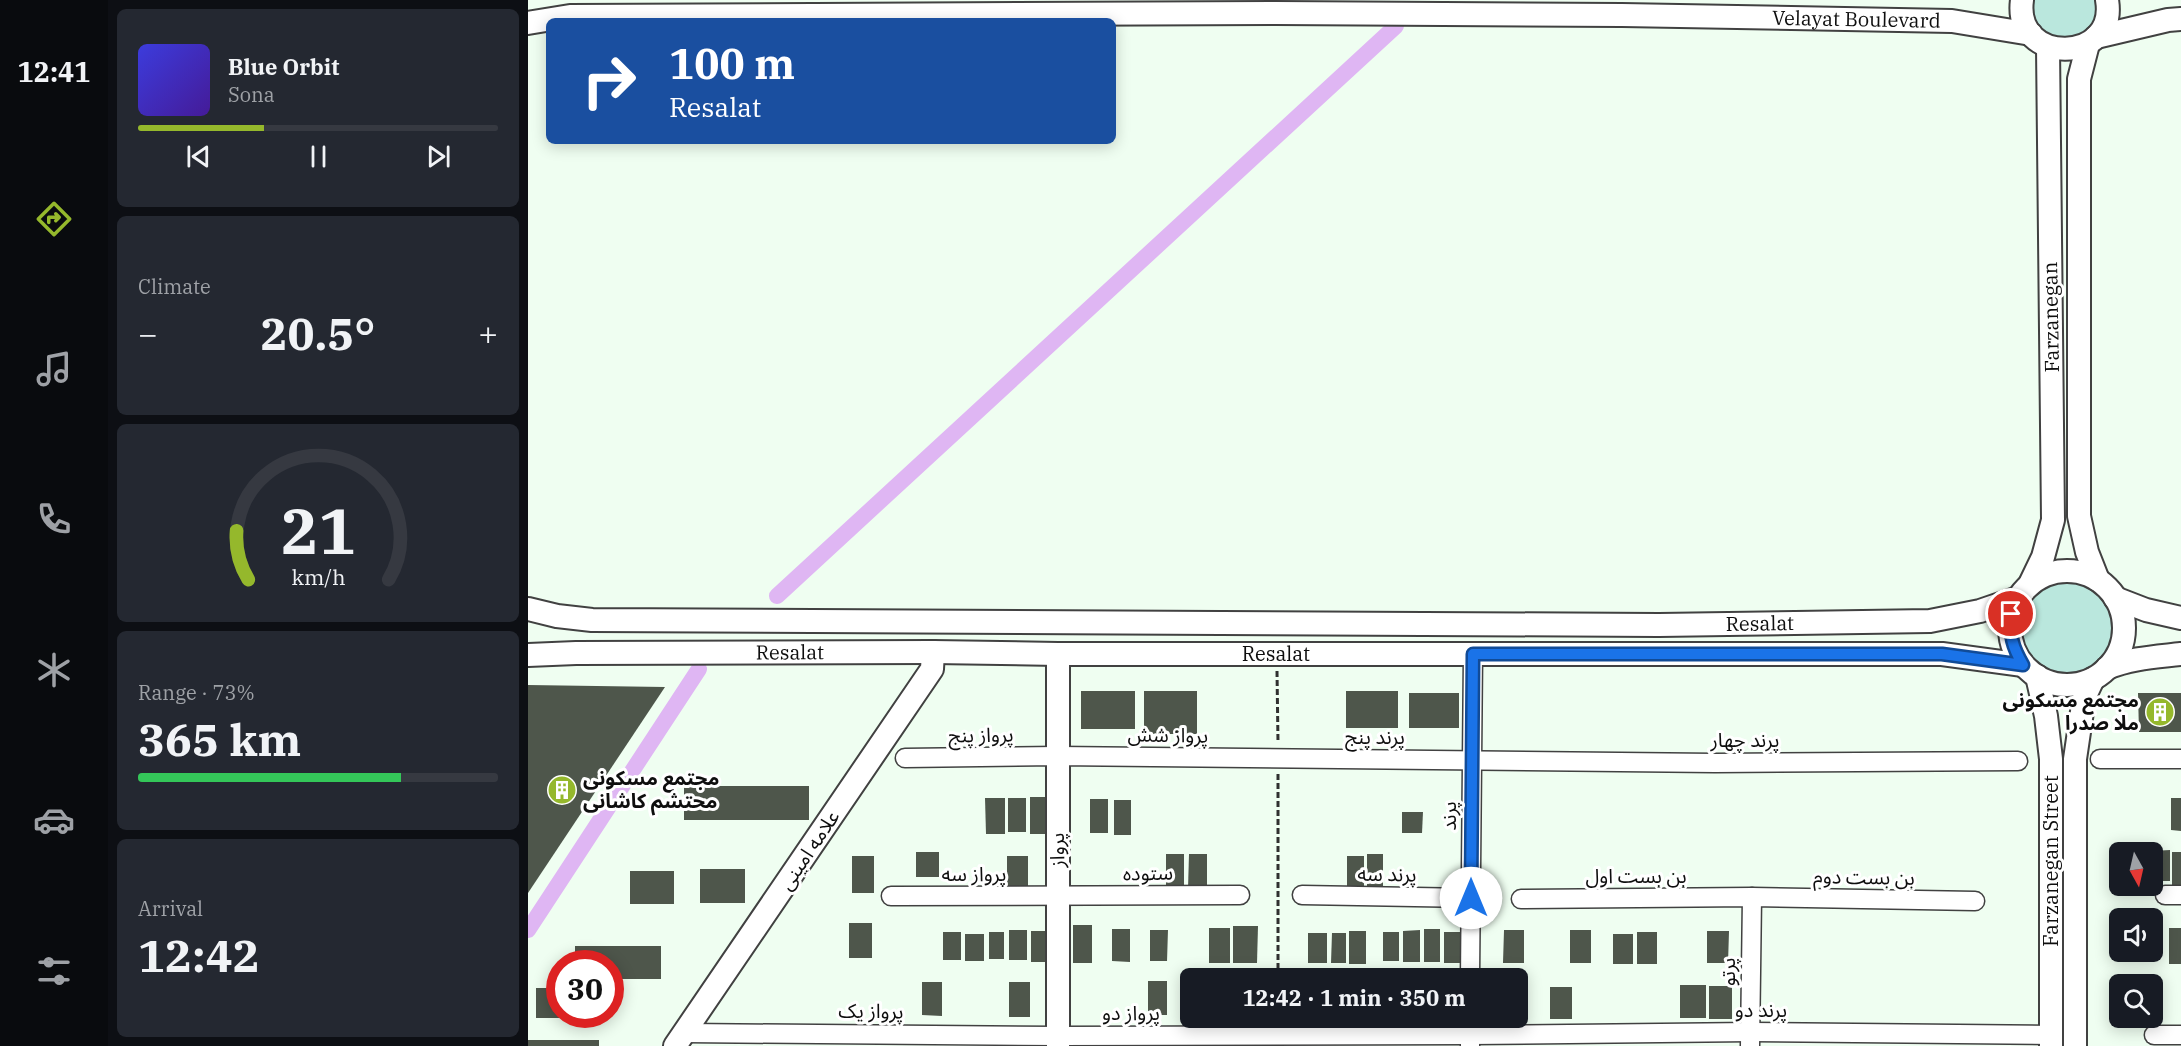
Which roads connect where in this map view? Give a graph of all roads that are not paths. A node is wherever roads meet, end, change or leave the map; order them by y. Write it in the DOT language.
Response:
graph roads {
  1 [pos="2022,0"];
  2 [pos="2108,0"];
  3 [pos="558,18"];
  4 [pos="546,20"];
  5 [pos="2181,20"];
  6 [pos="528,23"];
  7 [pos="2040,40"];
  8 [pos="2092,40"];
  9 [pos="2098,580"];
  10 [pos="2024,591"];
  11 [pos="2115,598"];
  12 [pos="528,609"];
  13 [pos="2181,618"];
  14 [pos="933,652"];
  15 [pos="1058,654"];
  16 [pos="1473,654"];
  17 [pos="2181,654"];
  18 [pos="528,656"];
  19 [pos="2030,671"];
  20 [pos="2100,674"];
  21 [pos="1057,756"];
  22 [pos="905,758"];
  23 [pos="1278,759"];
  24 [pos="1472,759"];
  25 [pos="2100,759"];
  26 [pos="2181,759"];
  27 [pos="2018,761"];
  28 [pos="1240,895"];
  29 [pos="1302,895"];
  30 [pos="891,896"];
  31 [pos="1057,896"];
  32 [pos="1752,897"];
  33 [pos="1471,898"];
  34 [pos="1521,899"];
  35 [pos="1975,901"];
  36 [pos="1470,968"];
  37 [pos="1470,1033"];
  38 [pos="1278,1034"];
  39 [pos="2154,1035"];
  40 [pos="2181,1035"];
  41 [pos="680,1039"];
  42 [pos="786,1039"];
  43 [pos="1750,1039"];
  44 [pos="2051,1040"];
  45 [pos="1058,1041"];
  46 [pos="2074,1046"];
  1 -- 7 [label="street, Farzanegan"];
  2 -- 8 [label="street, Farzanegan"];
  3 -- 7 [label="street, Velayat Boulevard"];
  4 -- 6 [label="street, Velayat Boulevard"];
  5 -- 8 [label="street"];
  7 -- 8 [label="street, Velayat Boulevard"];
  7 -- 10 [label="street, Farzanegan"];
  8 -- 9 [label="street, Farzanegan"];
  9 -- 10 [label="street"];
  9 -- 11 [label="street"];
  10 -- 12 [label="street, Resalat"];
  10 -- 19 [label="street"];
  11 -- 13 [label="street"];
  11 -- 20 [label="street"];
  14 -- 15 [label="street, Resalat"];
  14 -- 18 [label="street, Resalat"];
  14 -- 41 [label="street, علامه امینی"];
  15 -- 16 [label="street, Resalat"];
  15 -- 21 [label="street, پرواز"];
  16 -- 19 [label="street, Resalat"];
  16 -- 24 [label="street, پرند"];
  17 -- 20 [label="street"];
  19 -- 20 [label="street"];
  19 -- 44 [label="street, Farzanegan Street"];
  20 -- 46 [label="street, Farzanegan Street"];
  21 -- 22 [label="street, پرواز پنج"];
  21 -- 23 [label="street, پرواز شش"];
  21 -- 31 [label="street, پرواز"];
  23 -- 24 [label="street, پرند پنج"];
  24 -- 27 [label="street, پرند چهار"];
  24 -- 33 [label="street, پرند"];
  25 -- 26 [label="street"];
  28 -- 31 [label="street, ستوده"];
  29 -- 33 [label="street, پرند سه"];
  30 -- 31 [label="street, پرواز سه"];
  31 -- 45 [label="street, پرواز"];
  32 -- 34 [label="street, بن بست اول"];
  32 -- 35 [label="street, بن بست دوم"];
  32 -- 43 [label="street, پرتو"];
  33 -- 36 [label="street, پرند"];
  37 -- 38 [label="street, پرند دو"];
  37 -- 43 [label="street, پرند دو"];
  38 -- 45 [label="street, پرواز دو"];
  39 -- 40 [label="street"];
  41 -- 42 [label="street, پرواز یک"];
  42 -- 45 [label="street, پرواز یک"];
  43 -- 44 [label="street, پرند دو"];
}
